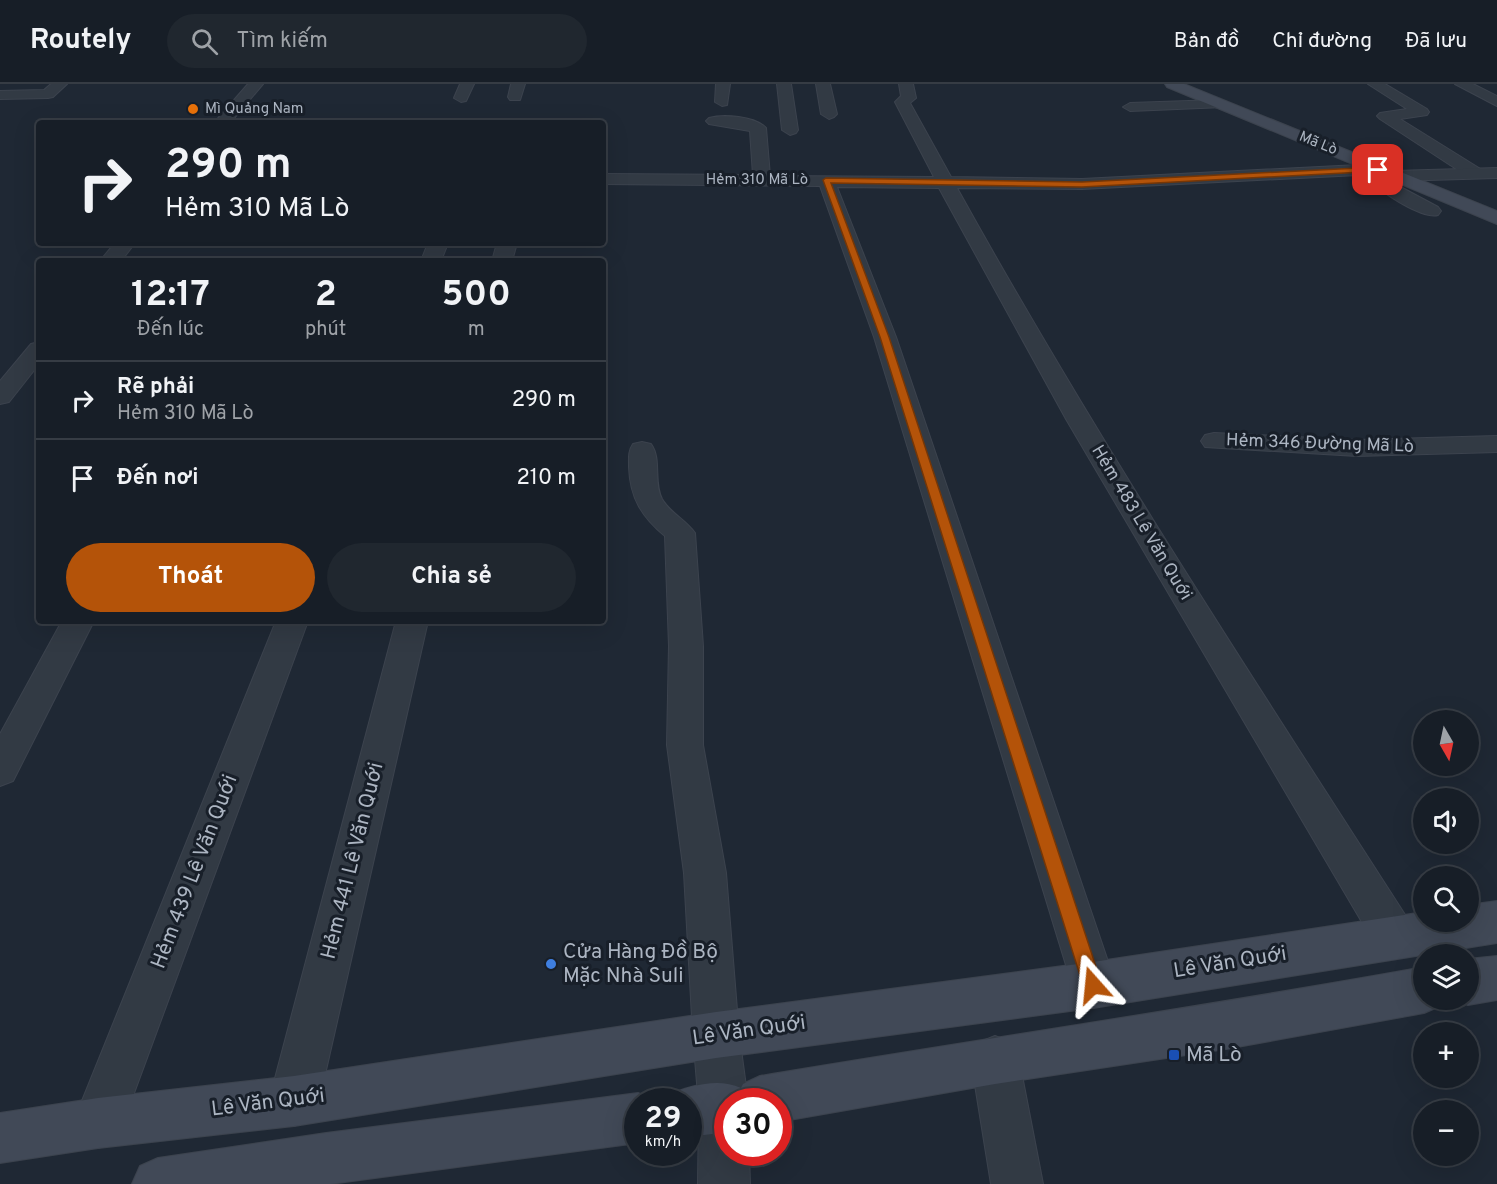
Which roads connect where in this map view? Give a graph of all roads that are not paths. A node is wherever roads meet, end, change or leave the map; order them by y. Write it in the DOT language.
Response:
graph roads {
  1 [pos="60,84"];
  2 [pos="256,84"];
  3 [pos="467,84"];
  4 [pos="723,84"];
  5 [pos="784,84"];
  6 [pos="823,84"];
  7 [pos="906,84"];
  8 [pos="1172,84"];
  9 [pos="1375,84"];
  10 [pos="1462,84"];
  11 [pos="0,95"];
  12 [pos="461,98"];
  13 [pos="722,102"];
  14 [pos="1497,102"];
  15 [pos="1219,104"];
  16 [pos="1130,107"];
  17 [pos="829,114"];
  18 [pos="224,120"];
  19 [pos="714,121"];
  20 [pos="790,130"];
  21 [pos="1386,173"];
  22 [pos="1497,173"];
  23 [pos="1476,174"];
  24 [pos="606,179"];
  25 [pos="762,180"];
  26 [pos="826,180"];
  27 [pos="944,183"];
  28 [pos="1432,211"];
  29 [pos="1497,218"];
  30 [pos="122,246"];
  31 [pos="112,258"];
  32 [pos="36,353"];
  33 [pos="0,397"];
  34 [pos="1215,441"];
  35 [pos="1497,444"];
  36 [pos="642,450"];
  37 [pos="76,624"];
  38 [pos="291,624"];
  39 [pos="411,624"];
  40 [pos="0,770"];
  41 [pos="1497,922"];
  42 [pos="1394,936"];
  43 [pos="1497,978"];
  44 [pos="1479,980"];
  45 [pos="1093,985"];
  46 [pos="1413,992"];
  47 [pos="716,1035"];
  48 [pos="994,1060"];
  49 [pos="723,1088"];
  50 [pos="792,1095"];
  51 [pos="294,1101"];
  52 [pos="624,1121"];
  53 [pos="98,1123"];
  54 [pos="0,1138"];
  55 [pos="724,1166"];
  56 [pos="324,1171"];
  57 [pos="158,1184"];
  58 [pos="724,1184"];
  59 [pos="1017,1184"];
  1 -- 11 [label="street"];
  2 -- 18 [label="street"];
  3 -- 12 [label="street"];
  4 -- 13 [label="street"];
  5 -- 20 [label="street"];
  6 -- 17 [label="street"];
  7 -- 27 [label="street, Hẻm 483 Lê Văn Quới"];
  8 -- 15 [label="main road, Mã Lò"];
  9 -- 23 [label="street"];
  10 -- 14 [label="street"];
  15 -- 16 [label="street"];
  15 -- 21 [label="main road, Mã Lò"];
  19 -- 25 [label="street"];
  21 -- 23 [label="street, Hẻm 310 Mã Lò"];
  21 -- 27 [label="street, Hẻm 310 Mã Lò"];
  21 -- 28 [label="street"];
  21 -- 29 [label="main road, Mã Lò"];
  22 -- 23 [label="street, Hẻm 310 Mã Lò"];
  24 -- 25 [label="street, Hẻm 310 Mã Lò"];
  25 -- 26 [label="street, Hẻm 310 Mã Lò"];
  26 -- 27 [label="street, Hẻm 310 Mã Lò"];
  26 -- 45 [label="street"];
  27 -- 42 [label="street, Hẻm 483 Lê Văn Quới"];
  30 -- 31 [label="street"];
  32 -- 33 [label="street"];
  34 -- 35 [label="street, Hẻm 346 Đường Mã Lò"];
  36 -- 47 [label="street"];
  37 -- 40 [label="street"];
  38 -- 53 [label="street, Hẻm 439 Lê Văn Quới"];
  39 -- 51 [label="street, Hẻm 441 Lê Văn Quới"];
  41 -- 42 [label="main road, Lê Văn Quới"];
  42 -- 45 [label="main road, Lê Văn Quới"];
  43 -- 44 [label="main road"];
  45 -- 47 [label="main road, Lê Văn Quới"];
  46 -- 48 [label="main road"];
  47 -- 49 [label="street"];
  47 -- 51 [label="main road, Lê Văn Quới"];
  48 -- 50 [label="main road"];
  48 -- 59 [label="street"];
  51 -- 53 [label="main road, Lê Văn Quới"];
  52 -- 56 [label="main road"];
  53 -- 54 [label="main road, Lê Văn Quới"];
  55 -- 58 [label="street"];
  56 -- 57 [label="main road"];
}
